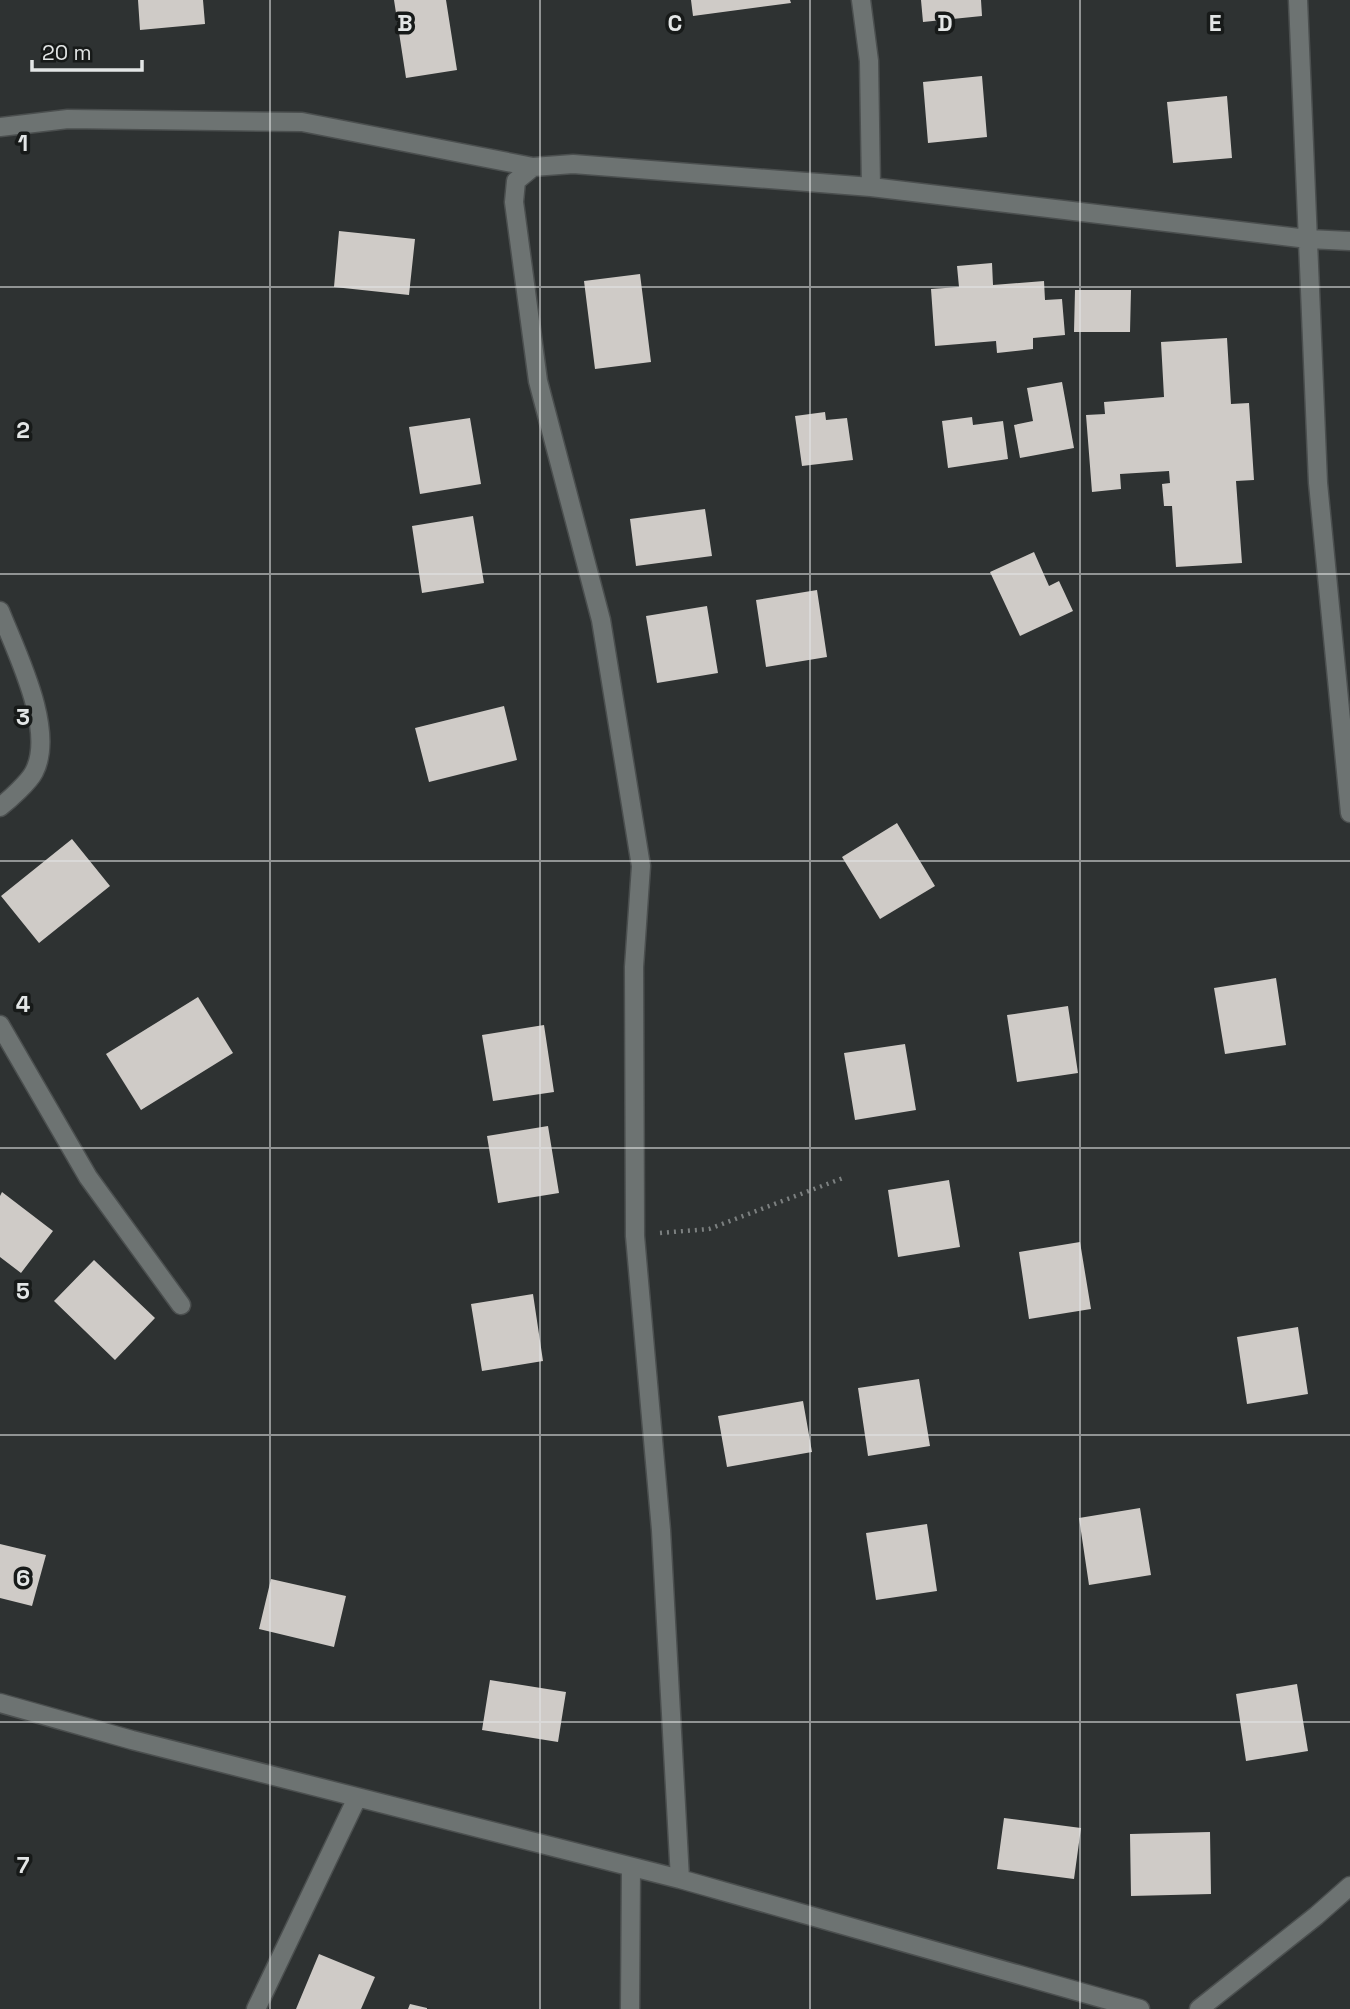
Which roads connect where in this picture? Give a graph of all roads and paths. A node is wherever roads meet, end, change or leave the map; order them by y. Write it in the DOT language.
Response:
graph roads {
  1 [pos="861,0"];
  2 [pos="1298,0"];
  3 [pos="0,127"];
  4 [pos="533,167"];
  5 [pos="871,187"];
  6 [pos="1308,239"];
  7 [pos="1350,241"];
  8 [pos="0,611"];
  9 [pos="0,807"];
  10 [pos="1350,813"];
  11 [pos="0,1025"];
  12 [pos="843,1178"];
  13 [pos="635,1236"];
  14 [pos="181,1305"];
  15 [pos="0,1703"];
  16 [pos="357,1798"];
  17 [pos="631,1867"];
  18 [pos="680,1879"];
  19 [pos="1350,1886"];
  20 [pos="256,2009"];
  21 [pos="630,2009"];
  22 [pos="1140,2009"];
  23 [pos="1199,2009"];
  1 -- 5 [label="street"];
  2 -- 6 [label="street"];
  3 -- 4 [label="street"];
  4 -- 5 [label="street"];
  4 -- 13 [label="street"];
  5 -- 6 [label="street"];
  6 -- 7 [label="street"];
  6 -- 10 [label="street"];
  8 -- 9 [label="street"];
  11 -- 14 [label="street"];
  12 -- 13 [label="path"];
  13 -- 18 [label="street"];
  15 -- 16 [label="street"];
  16 -- 17 [label="street"];
  16 -- 20 [label="street"];
  17 -- 18 [label="street"];
  17 -- 21 [label="street"];
  18 -- 22 [label="street"];
  19 -- 23 [label="street"];
}
